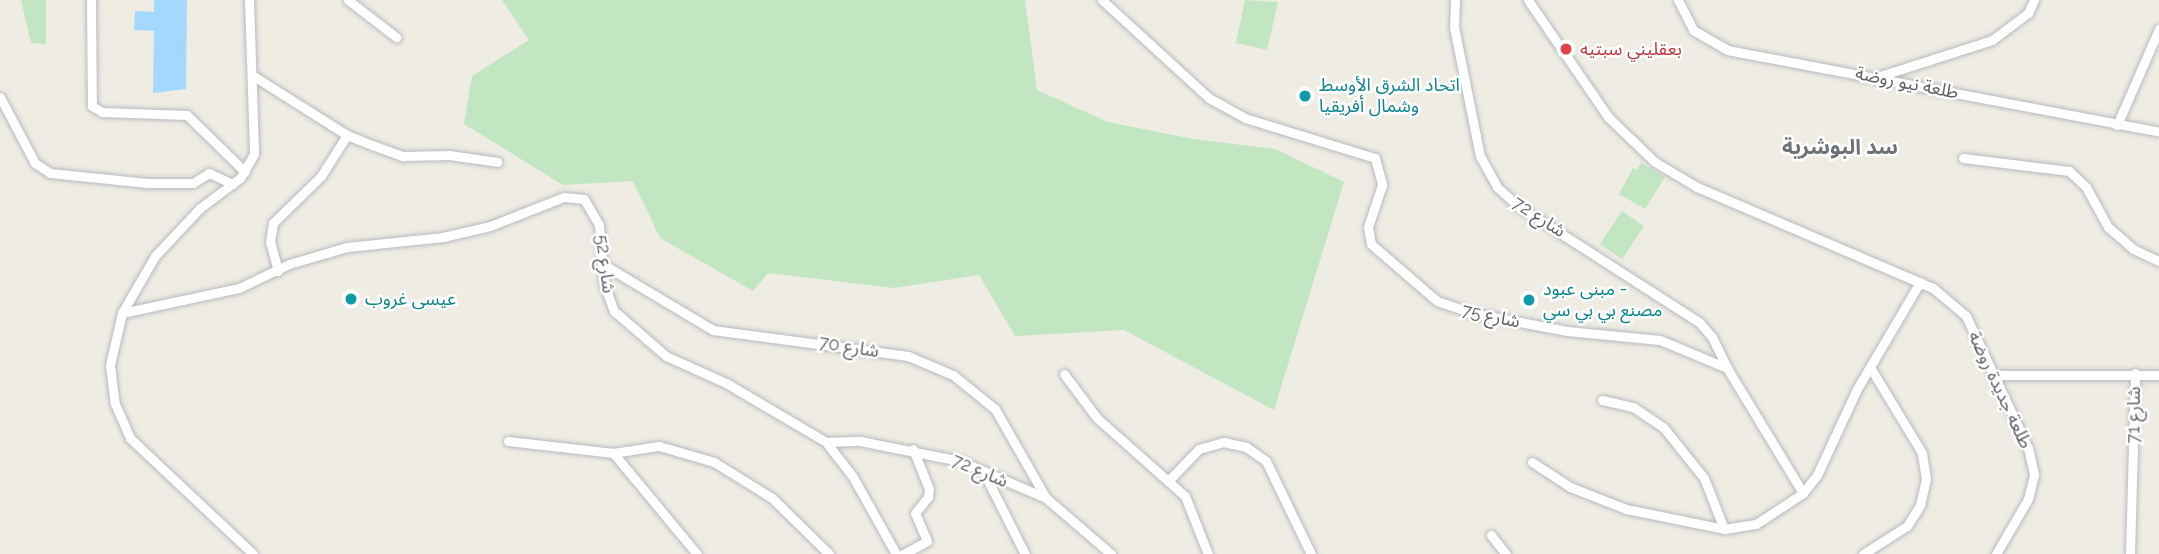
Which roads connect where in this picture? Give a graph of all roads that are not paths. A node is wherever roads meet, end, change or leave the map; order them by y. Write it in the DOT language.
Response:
graph roads {
  1 [pos="91,0"];
  2 [pos="249,0"];
  3 [pos="348,0"];
  4 [pos="1102,0"];
  5 [pos="1117,0"];
  6 [pos="1455,0"];
  7 [pos="1528,0"];
  8 [pos="1678,0"];
  9 [pos="2034,0"];
  10 [pos="1115,11"];
  11 [pos="2159,29"];
  12 [pos="396,37"];
  13 [pos="252,75"];
  14 [pos="1876,77"];
  15 [pos="0,97"];
  16 [pos="2117,125"];
  17 [pos="2159,132"];
  18 [pos="347,135"];
  19 [pos="1963,158"];
  20 [pos="498,162"];
  21 [pos="245,172"];
  22 [pos="233,184"];
  23 [pos="2159,261"];
  24 [pos="604,265"];
  25 [pos="278,271"];
  26 [pos="1920,282"];
  27 [pos="122,313"];
  28 [pos="1870,367"];
  29 [pos="1727,368"];
  30 [pos="1064,373"];
  31 [pos="2135,373"];
  32 [pos="1995,375"];
  33 [pos="2159,375"];
  34 [pos="1602,400"];
  35 [pos="508,441"];
  36 [pos="827,442"];
  37 [pos="913,449"];
  38 [pos="613,453"];
  39 [pos="1532,462"];
  40 [pos="983,471"];
  41 [pos="1817,475"];
  42 [pos="1792,476"];
  43 [pos="1168,481"];
  44 [pos="1803,492"];
  45 [pos="1046,498"];
  46 [pos="1724,529"];
  47 [pos="1491,536"];
  48 [pos="253,554"];
  49 [pos="697,554"];
  50 [pos="829,554"];
  51 [pos="896,554"];
  52 [pos="903,554"];
  53 [pos="1026,554"];
  54 [pos="1111,554"];
  55 [pos="1208,554"];
  56 [pos="1311,554"];
  57 [pos="1506,554"];
  58 [pos="1863,554"];
  59 [pos="1996,554"];
  60 [pos="2130,554"];
  1 -- 21 [label="street"];
  2 -- 13 [label="street"];
  3 -- 12 [label="street"];
  4 -- 10 [label="street"];
  5 -- 10 [label="street"];
  6 -- 29 [label="street, شارع 72"];
  7 -- 26 [label="street"];
  8 -- 14 [label="street, طلعة نيو روضة"];
  9 -- 14 [label="street"];
  10 -- 29 [label="street, شارع 75"];
  11 -- 16 [label="street"];
  13 -- 18 [label="street"];
  13 -- 21 [label="street"];
  14 -- 16 [label="street, طلعة نيو روضة"];
  15 -- 22 [label="street"];
  16 -- 17 [label="street, طلعة نيو روضة"];
  18 -- 20 [label="street"];
  18 -- 25 [label="street"];
  19 -- 23 [label="street"];
  21 -- 22 [label="street"];
  22 -- 27 [label="street"];
  24 -- 25 [label="street, شارع 52"];
  24 -- 36 [label="street, شارع 52"];
  24 -- 45 [label="street, شارع 70"];
  25 -- 27 [label="street"];
  26 -- 28 [label="street"];
  26 -- 32 [label="street, طلعة جديدة روضة"];
  27 -- 48 [label="street"];
  28 -- 41 [label="street"];
  28 -- 58 [label="street"];
  29 -- 42 [label="street"];
  30 -- 43 [label="street"];
  31 -- 32 [label="street, شارع 71"];
  31 -- 33 [label="street"];
  31 -- 60 [label="street, شارع 71"];
  32 -- 59 [label="street, طلعة جديدة روضة"];
  34 -- 46 [label="street"];
  35 -- 38 [label="street"];
  36 -- 37 [label="street, شارع 72"];
  36 -- 51 [label="street, شارع 52"];
  37 -- 40 [label="street, شارع 72"];
  37 -- 52 [label="street"];
  38 -- 49 [label="street"];
  38 -- 50 [label="street"];
  39 -- 46 [label="street"];
  40 -- 45 [label="street, شارع 72"];
  40 -- 53 [label="street"];
  41 -- 42 [label="street"];
  41 -- 44 [label="street"];
  42 -- 44 [label="street"];
  43 -- 55 [label="street"];
  43 -- 56 [label="street"];
  44 -- 46 [label="street"];
  45 -- 54 [label="street, شارع 72"];
  47 -- 57 [label="street"];
}
